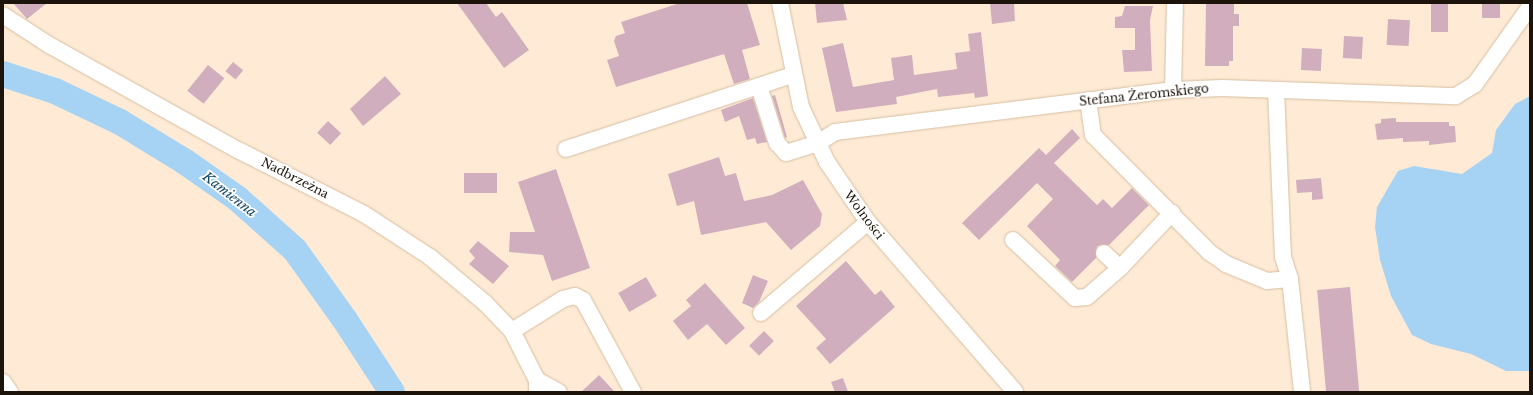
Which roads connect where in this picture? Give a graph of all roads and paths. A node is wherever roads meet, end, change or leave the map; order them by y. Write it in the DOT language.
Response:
graph roads {
  1 [pos="780,3"];
  2 [pos="1175,3"];
  3 [pos="1529,8"];
  4 [pos="3,15"];
  5 [pos="793,75"];
  6 [pos="763,85"];
  7 [pos="1173,90"];
  8 [pos="1276,90"];
  9 [pos="1088,100"];
  10 [pos="816,144"];
  11 [pos="566,149"];
  12 [pos="1172,213"];
  13 [pos="868,222"];
  14 [pos="1014,240"];
  15 [pos="1104,252"];
  16 [pos="1120,268"];
  17 [pos="1290,279"];
  18 [pos="761,313"];
  19 [pos="512,331"];
  20 [pos="3,382"];
  21 [pos="537,386"];
  22 [pos="10,392"];
  23 [pos="559,392"];
  24 [pos="633,392"];
  25 [pos="1015,392"];
  26 [pos="1302,392"];
  1 -- 5 [label="street, Wolności"];
  2 -- 7 [label="street"];
  3 -- 8 [label="street, Stefana Żeromskiego"];
  4 -- 19 [label="street, Nadbrzeżna"];
  5 -- 6 [label="street"];
  5 -- 10 [label="street, Wolności"];
  6 -- 10 [label="street, Stefana Żeromskiego"];
  6 -- 11 [label="street"];
  7 -- 8 [label="street, Stefana Żeromskiego"];
  7 -- 9 [label="street, Stefana Żeromskiego"];
  8 -- 17 [label="street"];
  9 -- 10 [label="street, Stefana Żeromskiego"];
  9 -- 12 [label="street"];
  10 -- 13 [label="street, Wolności"];
  12 -- 16 [label="street"];
  12 -- 17 [label="street"];
  13 -- 18 [label="street"];
  13 -- 25 [label="street, Wolności"];
  14 -- 16 [label="street"];
  15 -- 16 [label="street"];
  17 -- 26 [label="street"];
  19 -- 21 [label="street, Nadbrzeżna"];
  19 -- 24 [label="street"];
  20 -- 22 [label="street"];
  21 -- 23 [label="street"];
}
